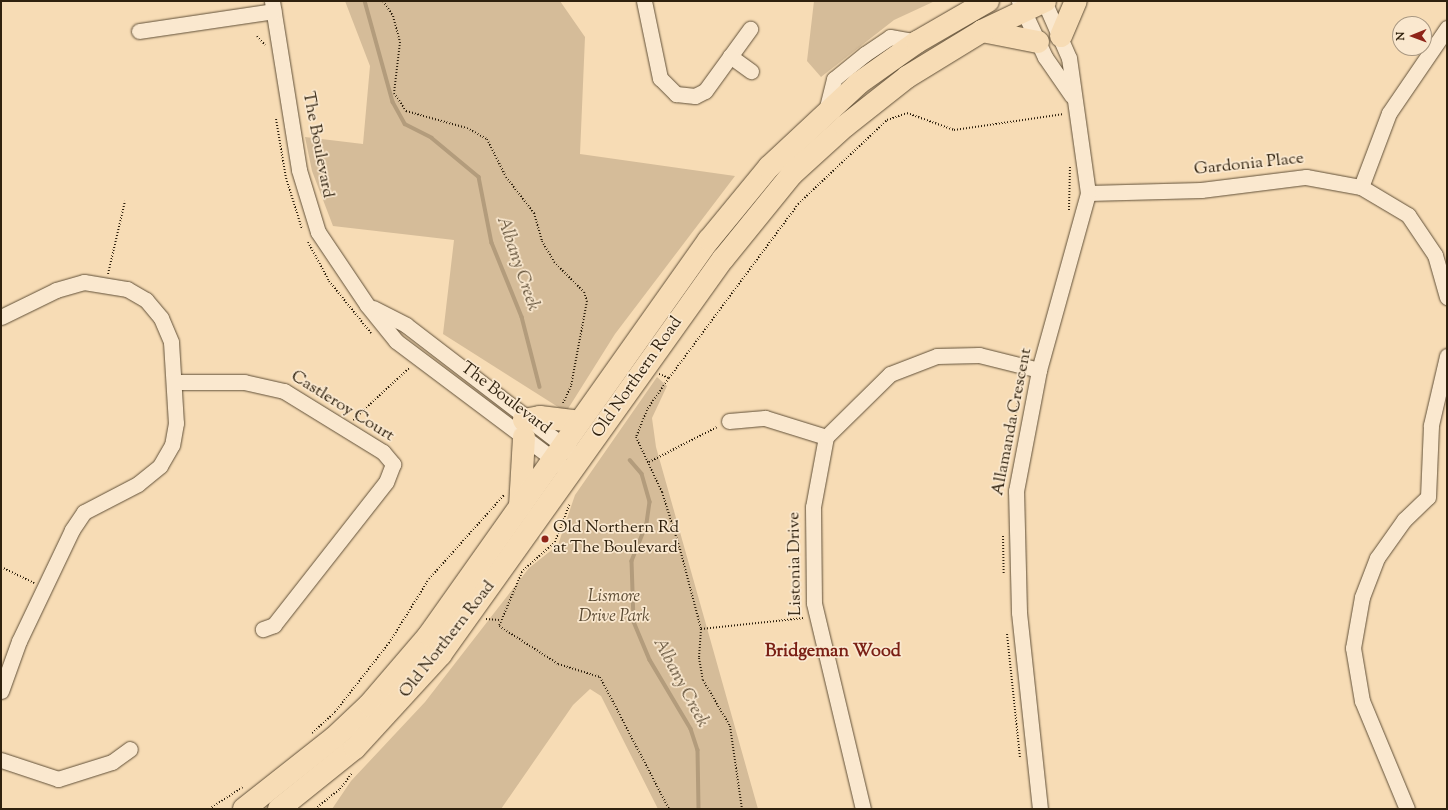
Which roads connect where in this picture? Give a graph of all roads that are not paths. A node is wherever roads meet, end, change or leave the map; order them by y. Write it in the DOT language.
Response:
graph roads {
  1 [pos="644,1"];
  2 [pos="988,1"];
  3 [pos="1045,1"];
  4 [pos="1076,1"];
  5 [pos="273,6"];
  6 [pos="1021,6"];
  7 [pos="1447,28"];
  8 [pos="750,29"];
  9 [pos="139,31"];
  10 [pos="982,31"];
  11 [pos="1061,36"];
  12 [pos="1038,42"];
  13 [pos="730,56"];
  14 [pos="751,71"];
  15 [pos="1072,96"];
  16 [pos="1361,187"];
  17 [pos="1088,193"];
  18 [pos="1447,297"];
  19 [pos="366,305"];
  20 [pos="1,317"];
  21 [pos="1447,356"];
  22 [pos="1039,370"];
  23 [pos="176,382"];
  24 [pos="729,421"];
  25 [pos="580,422"];
  26 [pos="524,428"];
  27 [pos="826,437"];
  28 [pos="558,452"];
  29 [pos="575,466"];
  30 [pos="520,507"];
  31 [pos="263,630"];
  32 [pos="1,691"];
  33 [pos="130,748"];
  34 [pos="1,760"];
  35 [pos="288,806"];
  36 [pos="244,809"];
  37 [pos="864,809"];
  38 [pos="1040,809"];
  39 [pos="1407,809"];
  1 -- 13 [label="street"];
  2 -- 25 [label="highway, Old Northern Road"];
  3 -- 6 [label="highway, Old Northern Road"];
  3 -- 11 [label="street, Allamanda Crescent"];
  4 -- 11 [label="highway"];
  5 -- 9 [label="street"];
  5 -- 19 [label="street, The Boulevard"];
  6 -- 10 [label="highway, Old Northern Road"];
  6 -- 12 [label="street, Allamanda Crescent"];
  7 -- 16 [label="street"];
  8 -- 13 [label="street"];
  10 -- 12 [label="highway"];
  10 -- 29 [label="highway, Old Northern Road"];
  11 -- 15 [label="street, Allamanda Crescent"];
  12 -- 15 [label="street, Allamanda Crescent"];
  13 -- 14 [label="street"];
  15 -- 17 [label="street, Allamanda Crescent"];
  16 -- 17 [label="street, Gardonia Place"];
  16 -- 18 [label="street, Gardonia Place"];
  17 -- 22 [label="street, Allamanda Crescent"];
  19 -- 26 [label="street, The Boulevard"];
  19 -- 26 [label="street, The Boulevard"];
  20 -- 23 [label="street"];
  21 -- 39 [label="street"];
  22 -- 27 [label="street"];
  22 -- 38 [label="street, Allamanda Crescent"];
  23 -- 31 [label="street, Castleroy Court"];
  23 -- 32 [label="street"];
  24 -- 27 [label="street"];
  25 -- 26 [label="highway"];
  25 -- 28 [label="highway, Old Northern Road"];
  26 -- 28 [label="street, The Boulevard"];
  26 -- 30 [label="highway"];
  27 -- 37 [label="street, Listonia Drive"];
  28 -- 29 [label="street, The Boulevard"];
  28 -- 30 [label="highway, Old Northern Road"];
  29 -- 35 [label="highway, Old Northern Road"];
  30 -- 36 [label="highway, Old Northern Road"];
  33 -- 34 [label="street"];
}
